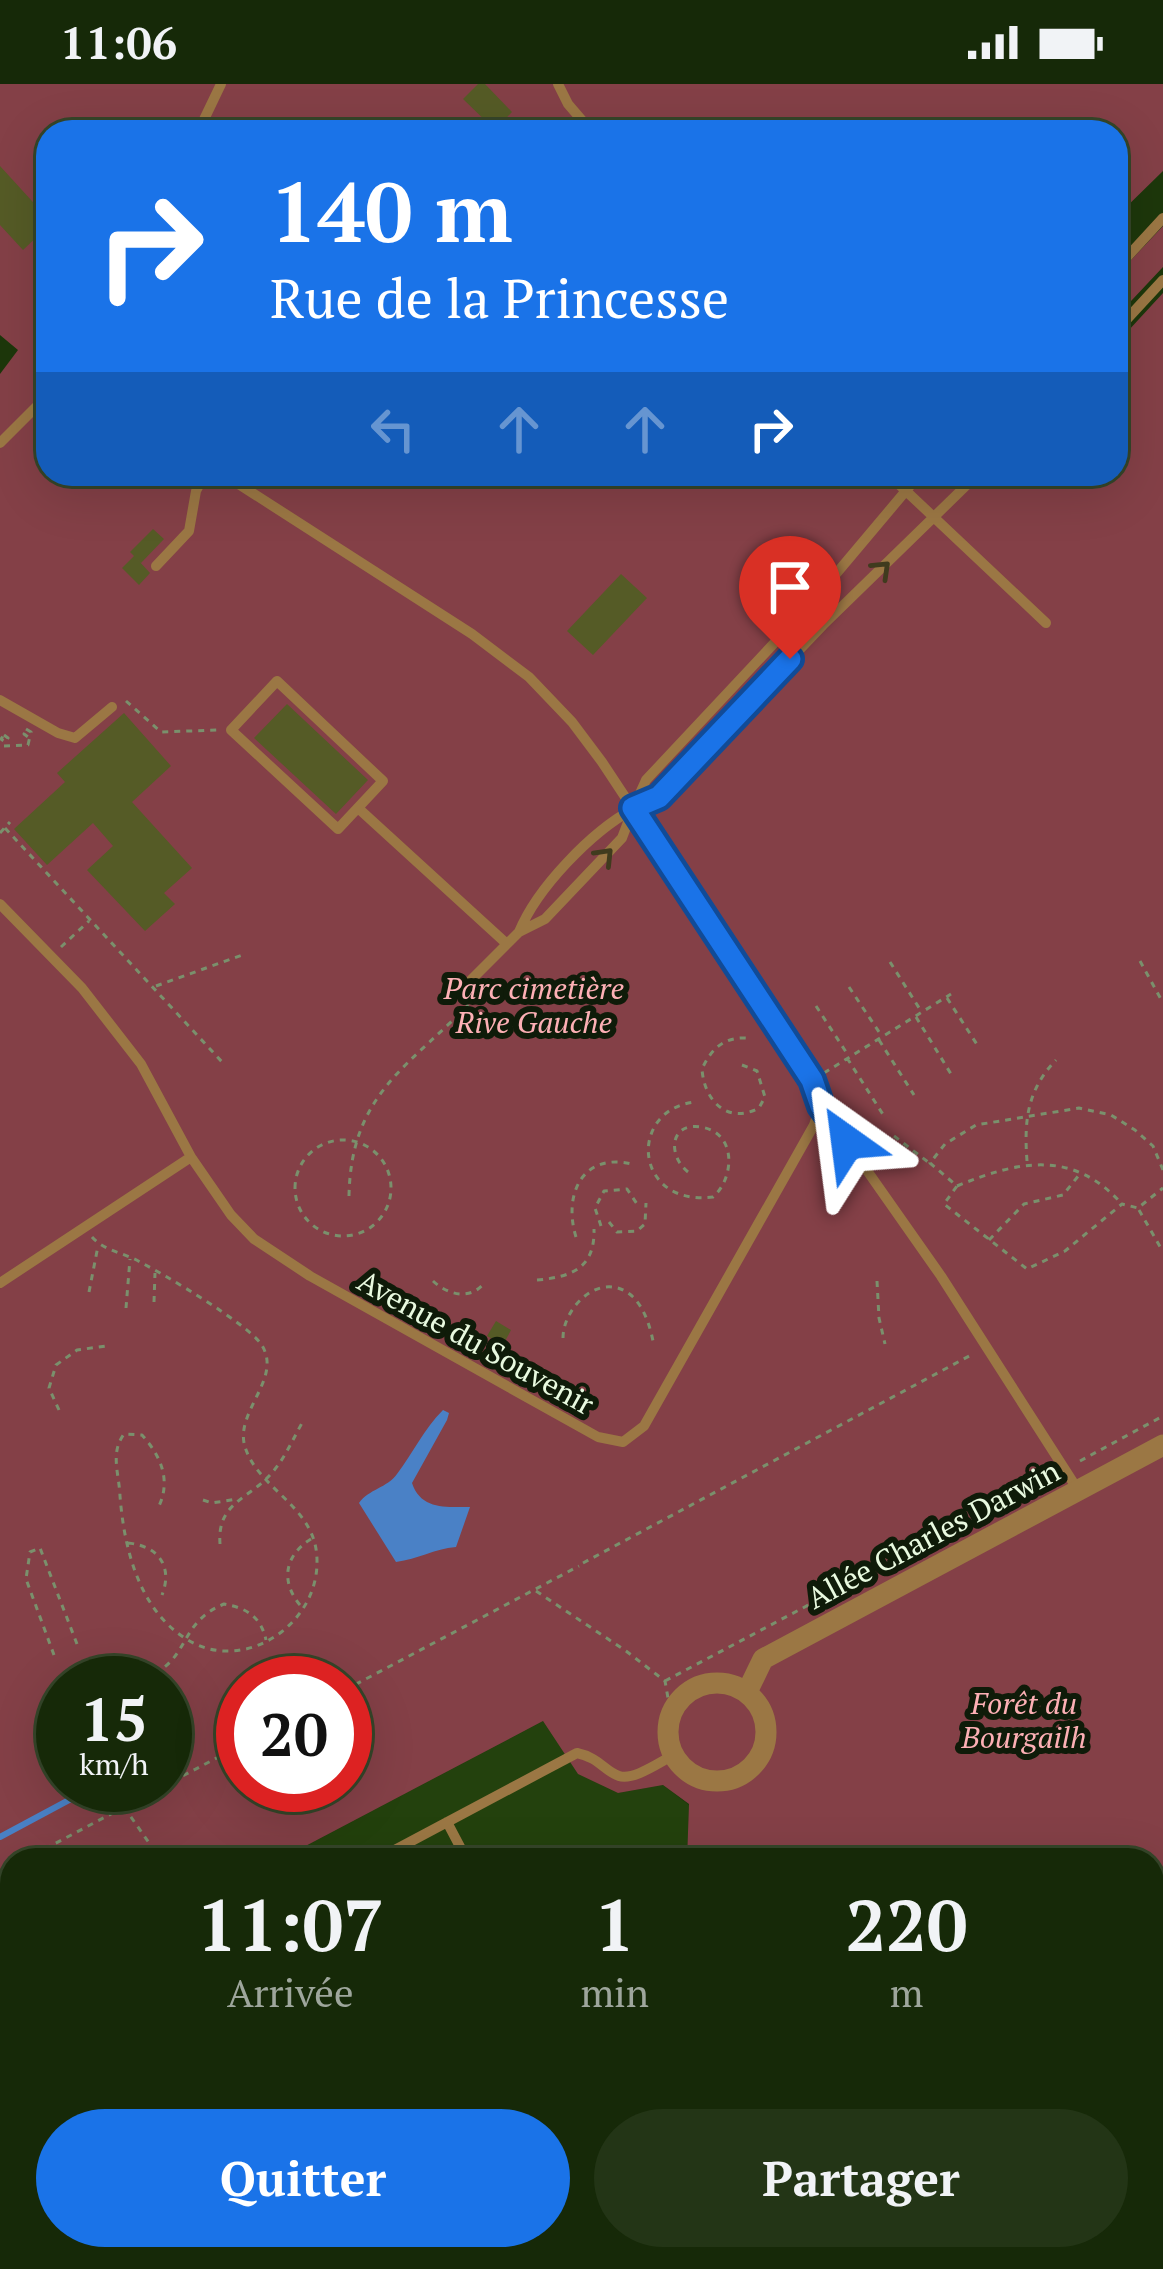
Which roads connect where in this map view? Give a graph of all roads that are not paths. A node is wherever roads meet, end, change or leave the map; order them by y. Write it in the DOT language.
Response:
graph roads {
  1 [pos="558,84"];
  2 [pos="218,85"];
  3 [pos="203,120"];
  4 [pos="582,120"];
  5 [pos="1163,218"];
  6 [pos="1128,256"];
  7 [pos="1163,280"];
  8 [pos="1128,318"];
  9 [pos="36,407"];
  10 [pos="0,443"];
  11 [pos="199,486"];
  12 [pos="242,486"];
  13 [pos="902,486"];
  14 [pos="908,486"];
  15 [pos="966,486"];
  16 [pos="905,489"];
  17 [pos="936,517"];
  18 [pos="156,566"];
  19 [pos="1046,623"];
  20 [pos="0,700"];
  21 [pos="112,707"];
  22 [pos="358,808"];
  23 [pos="633,808"];
  24 [pos="0,904"];
  25 [pos="519,932"];
  26 [pos="507,944"];
  27 [pos="471,980"];
  28 [pos="821,1106"];
  29 [pos="191,1157"];
  30 [pos="0,1283"];
  31 [pos="1163,1445"];
  32 [pos="1078,1490"];
  33 [pos="746,1692"];
  34 [pos="674,1755"];
  35 [pos="446,1822"];
  36 [pos="398,1848"];
  37 [pos="460,1848"];
  1 -- 4 [label="lane"];
  2 -- 3 [label="lane"];
  5 -- 6 [label="lane"];
  7 -- 8 [label="lane"];
  9 -- 10 [label="lane"];
  11 -- 18 [label="lane"];
  12 -- 23 [label="lane"];
  13 -- 16 [label="lane"];
  14 -- 16 [label="lane"];
  15 -- 17 [label="lane"];
  16 -- 17 [label="lane"];
  16 -- 23 [label="lane"];
  17 -- 19 [label="lane"];
  23 -- 17 [label="lane, one-way"];
  20 -- 21 [label="lane"];
  22 -- 22 [label="lane"];
  22 -- 26 [label="lane"];
  23 -- 25 [label="lane"];
  25 -- 23 [label="lane, one-way"];
  23 -- 28 [label="lane"];
  24 -- 29 [label="lane, Avenue du Souvenir"];
  25 -- 26 [label="lane"];
  26 -- 27 [label="lane"];
  28 -- 29 [label="lane, Avenue du Souvenir"];
  28 -- 32 [label="lane"];
  29 -- 30 [label="lane"];
  31 -- 32 [label="street, Allée Charles Darwin"];
  32 -- 33 [label="street, Allée Charles Darwin"];
  33 -- 34 [label="street"];
  33 -- 34 [label="street"];
  34 -- 35 [label="lane"];
  35 -- 36 [label="lane"];
  35 -- 37 [label="lane"];
}
